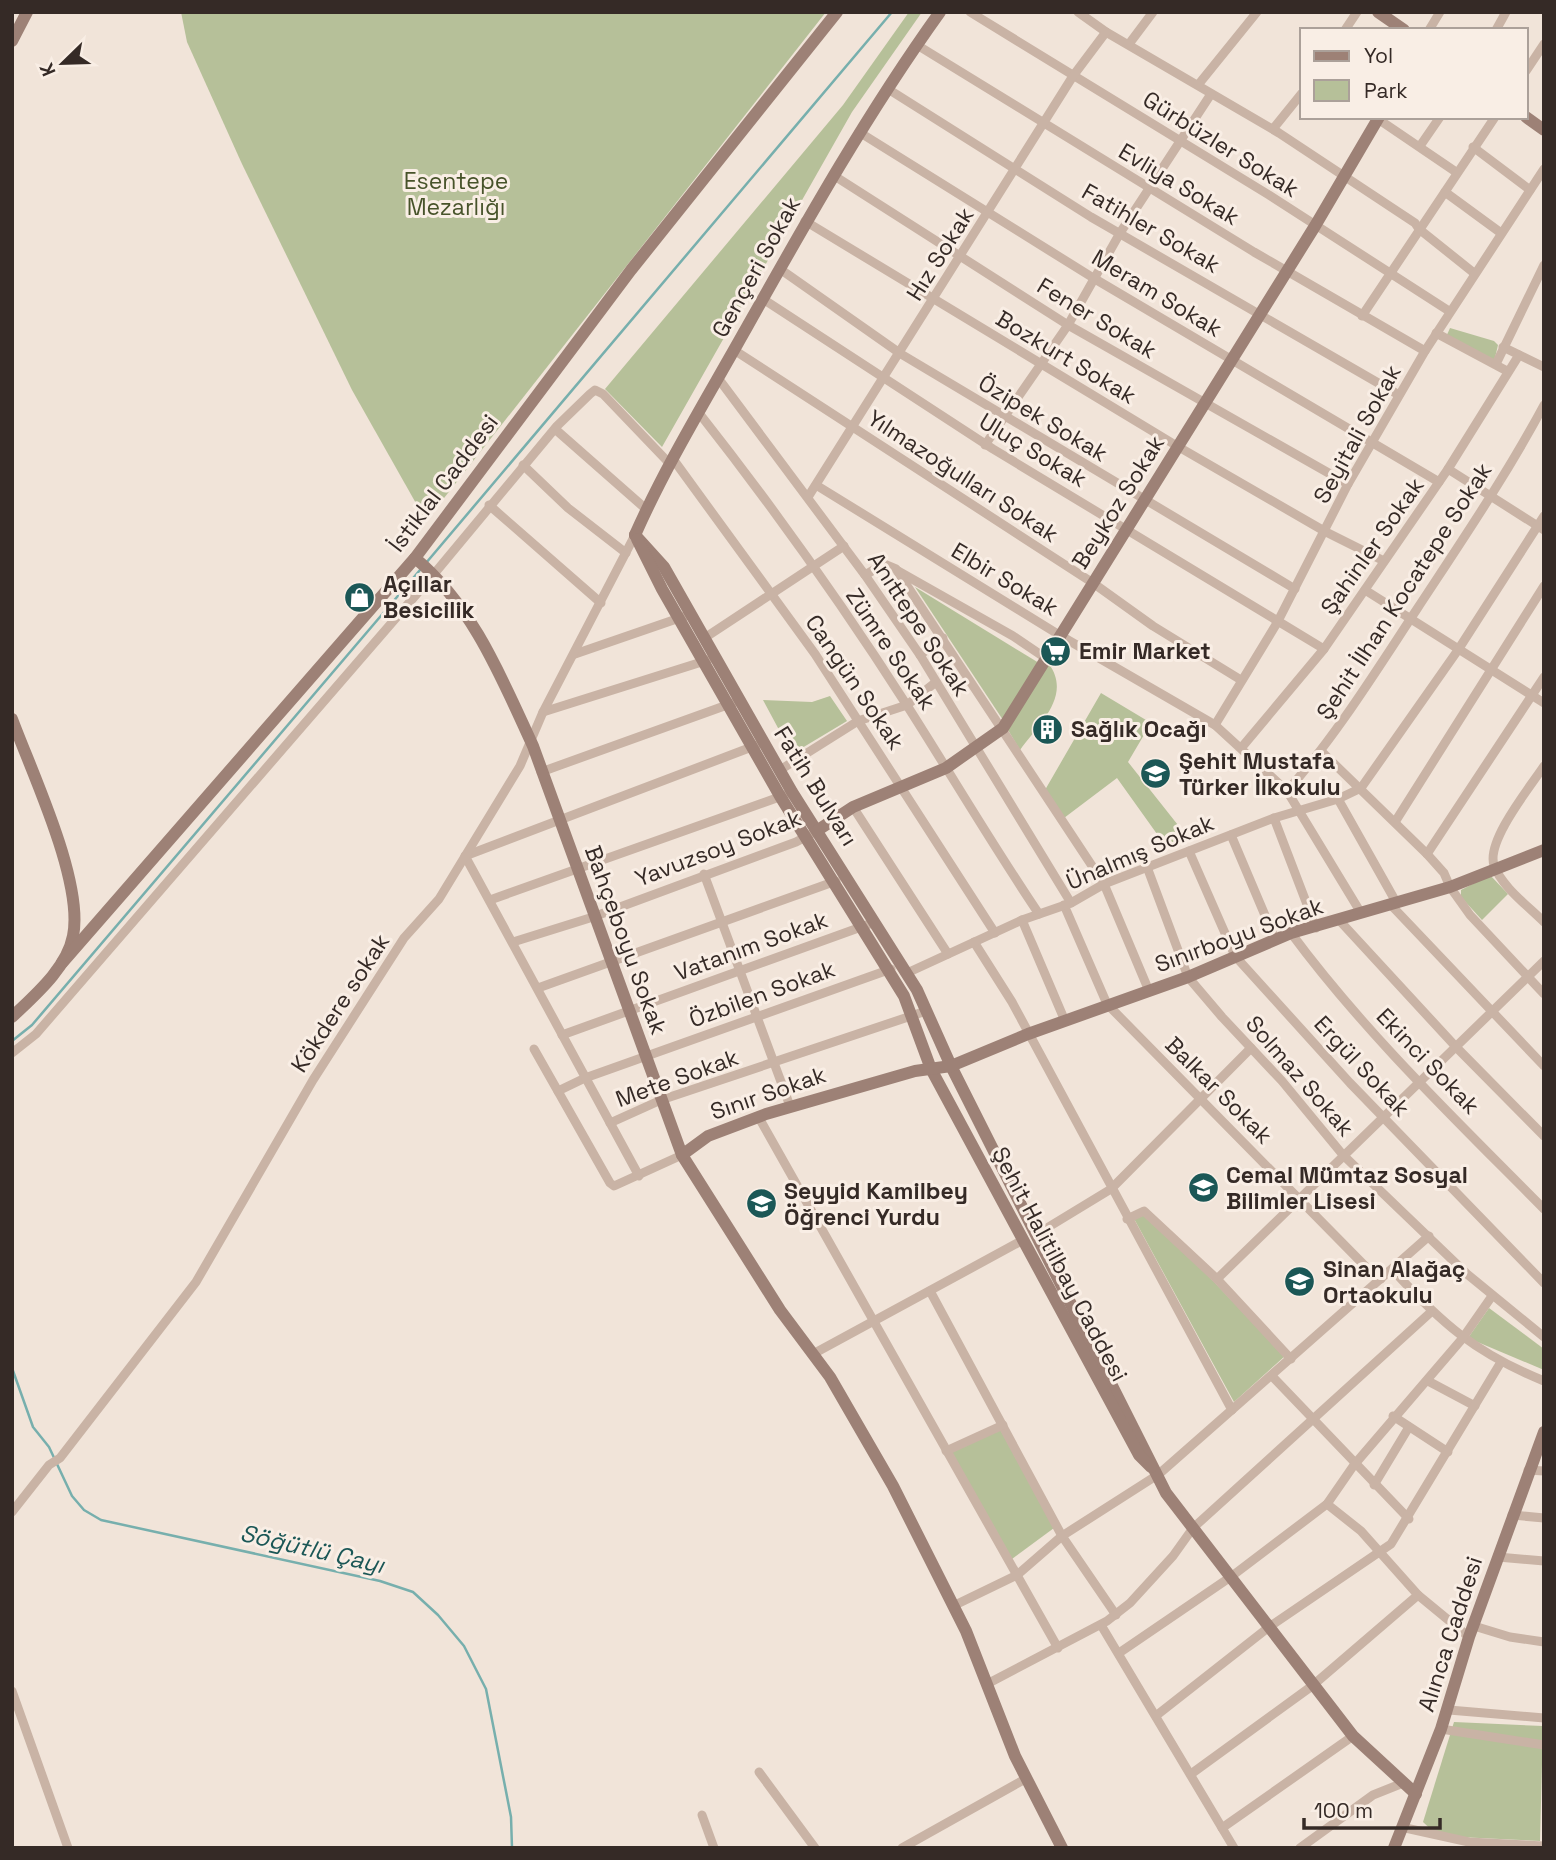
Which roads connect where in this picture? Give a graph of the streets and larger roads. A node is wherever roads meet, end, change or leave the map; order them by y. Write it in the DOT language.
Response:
graph roads {
  1 [pos="27,12"];
  2 [pos="837,12"];
  3 [pos="940,12"];
  4 [pos="970,12"];
  5 [pos="1078,12"];
  6 [pos="1153,12"];
  7 [pos="1257,12"];
  8 [pos="1357,12"];
  9 [pos="1378,12"];
  10 [pos="1440,12"];
  11 [pos="1506,12"];
  12 [pos="1346,28"];
  13 [pos="1401,28"];
  14 [pos="1430,28"];
  15 [pos="1497,28"];
  16 [pos="1107,32"];
  17 [pos="12,41"];
  18 [pos="1129,44"];
  19 [pos="1544,44"];
  20 [pos="917,45"];
  21 [pos="1540,60"];
  22 [pos="1073,76"];
  23 [pos="1198,85"];
  24 [pos="888,89"];
  25 [pos="1211,94"];
  26 [pos="1300,95"];
  27 [pos="1528,118"];
  28 [pos="1377,119"];
  29 [pos="1380,119"];
  30 [pos="1439,119"];
  31 [pos="1494,119"];
  32 [pos="1044,125"];
  33 [pos="1273,129"];
  34 [pos="1544,130"];
  35 [pos="859,132"];
  36 [pos="1180,141"];
  37 [pos="1420,146"];
  38 [pos="1474,147"];
  39 [pos="1017,169"];
  40 [pos="1544,169"];
  41 [pos="1456,172"];
  42 [pos="1345,174"];
  43 [pos="833,175"];
  44 [pos="1148,188"];
  45 [pos="1530,190"];
  46 [pos="1445,192"];
  47 [pos="989,211"];
  48 [pos="805,221"];
  49 [pos="1315,226"];
  50 [pos="1419,229"];
  51 [pos="1120,233"];
  52 [pos="1501,233"];
  53 [pos="960,257"];
  54 [pos="1544,265"];
  55 [pos="780,269"];
  56 [pos="1286,270"];
  57 [pos="1474,273"];
  58 [pos="1388,274"];
  59 [pos="1095,279"];
  60 [pos="763,299"];
  61 [pos="934,300"];
  62 [pos="1449,311"];
  63 [pos="1259,314"];
  64 [pos="1362,316"];
  65 [pos="1068,325"];
  66 [pos="1436,333"];
  67 [pos="1503,347"];
  68 [pos="734,350"];
  69 [pos="1425,351"];
  70 [pos="901,354"];
  71 [pos="1519,355"];
  72 [pos="1231,359"];
  73 [pos="1496,364"];
  74 [pos="1042,365"];
  75 [pos="1544,367"];
  76 [pos="1507,371"];
  77 [pos="718,378"];
  78 [pos="884,380"];
  79 [pos="1399,395"];
  80 [pos="1204,403"];
  81 [pos="1544,405"];
  82 [pos="699,413"];
  83 [pos="1003,416"];
  84 [pos="853,428"];
  85 [pos="555,429"];
  86 [pos="1373,441"];
  87 [pos="985,445"];
  88 [pos="1177,446"];
  89 [pos="672,462"];
  90 [pos="523,465"];
  91 [pos="1448,469"];
  92 [pos="1439,482"];
  93 [pos="1348,484"];
  94 [pos="816,485"];
  95 [pos="1491,494"];
  96 [pos="808,497"];
  97 [pos="1143,500"];
  98 [pos="489,505"];
  99 [pos="647,509"];
  100 [pos="1544,516"];
  101 [pos="1541,528"];
  102 [pos="1125,529"];
  103 [pos="1326,532"];
  104 [pos="635,535"];
  105 [pos="844,546"];
  106 [pos="626,553"];
  107 [pos="417,560"];
  108 [pos="1384,561"];
  109 [pos="813,569"];
  110 [pos="896,569"];
  111 [pos="433,573"];
  112 [pos="865,575"];
  113 [pos="1093,583"];
  114 [pos="1544,586"];
  115 [pos="1295,589"];
  116 [pos="1365,590"];
  117 [pos="772,594"];
  118 [pos="601,603"];
  119 [pos="686,616"];
  120 [pos="1410,620"];
  121 [pos="1277,623"];
  122 [pos="1061,636"];
  123 [pos="706,637"];
  124 [pos="943,638"];
  125 [pos="1324,649"];
  126 [pos="1458,650"];
  127 [pos="575,654"];
  128 [pos="920,655"];
  129 [pos="711,659"];
  130 [pos="1047,659"];
  131 [pos="1493,670"];
  132 [pos="1544,677"];
  133 [pos="1241,680"];
  134 [pos="936,682"];
  135 [pos="1532,696"];
  136 [pos="735,702"];
  137 [pos="1544,704"];
  138 [pos="907,705"];
  139 [pos="543,712"];
  140 [pos="12,719"];
  141 [pos="858,721"];
  142 [pos="1215,725"];
  143 [pos="1003,728"];
  144 [pos="530,741"];
  145 [pos="758,745"];
  146 [pos="1242,747"];
  147 [pos="977,748"];
  148 [pos="1322,752"];
  149 [pos="946,768"];
  150 [pos="780,770"];
  151 [pos="1543,770"];
  152 [pos="541,772"];
  153 [pos="901,785"];
  154 [pos="1361,788"];
  155 [pos="1287,791"];
  156 [pos="786,794"];
  157 [pos="1338,799"];
  158 [pos="853,807"];
  159 [pos="1300,812"];
  160 [pos="1274,818"];
  161 [pos="559,821"];
  162 [pos="1395,822"];
  163 [pos="818,830"];
  164 [pos="1231,835"];
  165 [pos="805,837"];
  166 [pos="1544,850"];
  167 [pos="1189,851"];
  168 [pos="1427,854"];
  169 [pos="465,856"];
  170 [pos="1147,867"];
  171 [pos="577,868"];
  172 [pos="1495,868"];
  173 [pos="704,874"];
  174 [pos="848,877"];
  175 [pos="833,882"];
  176 [pos="1104,884"];
  177 [pos="1450,887"];
  178 [pos="490,900"];
  179 [pos="1393,903"];
  180 [pos="1067,904"];
  181 [pos="1039,914"];
  182 [pos="1361,914"];
  183 [pos="593,917"];
  184 [pos="1022,920"];
  185 [pos="1339,920"];
  186 [pos="723,922"];
  187 [pos="875,922"];
  188 [pos="1544,922"];
  189 [pos="860,927"];
  190 [pos="1316,928"];
  191 [pos="995,933"];
  192 [pos="1291,933"];
  193 [pos="1275,939"];
  194 [pos="513,942"];
  195 [pos="974,942"];
  196 [pos="948,954"];
  197 [pos="1234,956"];
  198 [pos="1544,961"];
  199 [pos="62,963"];
  200 [pos="613,964"];
  201 [pos="904,969"];
  202 [pos="741,970"];
  203 [pos="887,970"];
  204 [pos="1188,977"];
  205 [pos="1527,977"];
  206 [pos="538,988"];
  207 [pos="1149,990"];
  208 [pos="1544,994"];
  209 [pos="1107,1004"];
  210 [pos="631,1010"];
  211 [pos="926,1011"];
  212 [pos="1493,1013"];
  213 [pos="758,1016"];
  214 [pos="911,1016"];
  215 [pos="12,1017"];
  216 [pos="1065,1021"];
  217 [pos="1028,1034"];
  218 [pos="562,1035"];
  219 [pos="1251,1048"];
  220 [pos="1457,1048"];
  221 [pos="534,1049"];
  222 [pos="12,1053"];
  223 [pos="647,1056"];
  224 [pos="775,1064"];
  225 [pos="951,1066"];
  226 [pos="1544,1066"];
  227 [pos="932,1069"];
  228 [pos="585,1078"];
  229 [pos="1420,1083"];
  230 [pos="558,1091"];
  231 [pos="1199,1098"];
  232 [pos="662,1100"];
  233 [pos="790,1106"];
  234 [pos="758,1116"];
  235 [pos="1381,1116"];
  236 [pos="610,1123"];
  237 [pos="1544,1136"];
  238 [pos="682,1154"];
  239 [pos="1343,1155"];
  240 [pos="639,1177"];
  241 [pos="1111,1189"];
  242 [pos="1300,1197"];
  243 [pos="1544,1209"];
  244 [pos="1126,1219"];
  245 [pos="1037,1234"];
  246 [pos="1429,1236"];
  247 [pos="1023,1240"];
  248 [pos="1392,1269"];
  249 [pos="1217,1279"];
  250 [pos="1381,1279"];
  251 [pos="1544,1283"];
  252 [pos="930,1291"];
  253 [pos="1492,1296"];
  254 [pos="1431,1312"];
  255 [pos="874,1322"];
  256 [pos="1544,1337"];
  257 [pos="1462,1339"];
  258 [pos="813,1354"];
  259 [pos="1291,1359"];
  260 [pos="1501,1362"];
  261 [pos="1272,1376"];
  262 [pos="1428,1381"];
  263 [pos="1544,1381"];
  264 [pos="1475,1406"];
  265 [pos="1232,1410"];
  266 [pos="1393,1416"];
  267 [pos="1313,1420"];
  268 [pos="1003,1425"];
  269 [pos="1409,1427"];
  270 [pos="1544,1432"];
  271 [pos="946,1451"];
  272 [pos="1448,1452"];
  273 [pos="1354,1465"];
  274 [pos="1528,1470"];
  275 [pos="1544,1471"];
  276 [pos="1159,1474"];
  277 [pos="1374,1485"];
  278 [pos="1327,1504"];
  279 [pos="12,1512"];
  280 [pos="1512,1515"];
  281 [pos="1544,1518"];
  282 [pos="1409,1519"];
  283 [pos="1193,1528"];
  284 [pos="1062,1536"];
  285 [pos="1379,1552"];
  286 [pos="1498,1557"];
  287 [pos="1544,1561"];
  288 [pos="1017,1575"];
  289 [pos="1232,1576"];
  290 [pos="1418,1595"];
  291 [pos="953,1606"];
  292 [pos="1116,1615"];
  293 [pos="1101,1625"];
  294 [pos="1269,1627"];
  295 [pos="1472,1631"];
  296 [pos="1544,1642"];
  297 [pos="1058,1648"];
  298 [pos="1119,1653"];
  299 [pos="987,1684"];
  300 [pos="1312,1686"];
  301 [pos="12,1691"];
  302 [pos="1448,1710"];
  303 [pos="1157,1715"];
  304 [pos="1544,1718"];
  305 [pos="1441,1729"];
  306 [pos="1353,1736"];
  307 [pos="1544,1745"];
  308 [pos="759,1772"];
  309 [pos="1191,1774"];
  310 [pos="1027,1778"];
  311 [pos="1403,1783"];
  312 [pos="1416,1794"];
  313 [pos="702,1815"];
  314 [pos="1401,1827"];
  315 [pos="1222,1828"];
  316 [pos="1544,1846"];
  317 [pos="68,1848"];
  318 [pos="714,1848"];
  319 [pos="816,1848"];
  320 [pos="902,1848"];
  321 [pos="1062,1848"];
  322 [pos="1234,1848"];
  323 [pos="1300,1848"];
  324 [pos="1394,1848"];
  1 -- 17 [label="street"];
  2 -- 107 [label="street, İstiklal Caddesi"];
  3 -- 20 [label="street, Gençeri Sokak"];
  4 -- 22 [label="street, Gürbüzler Sokak"];
  5 -- 16 [label="street"];
  6 -- 18 [label="street"];
  7 -- 23 [label="street"];
  8 -- 12 [label="street"];
  9 -- 13 [label="street"];
  10 -- 14 [label="street"];
  11 -- 15 [label="street"];
  16 -- 18 [label="street"];
  16 -- 22 [label="street, Hız Sokak"];
  18 -- 23 [label="street"];
  19 -- 21 [label="street"];
  20 -- 24 [label="street, Gençeri Sokak"];
  20 -- 32 [label="street, Evliya Sokak"];
  22 -- 32 [label="street, Hız Sokak"];
  22 -- 36 [label="street, Gürbüzler Sokak"];
  23 -- 25 [label="street"];
  24 -- 35 [label="street, Gençeri Sokak"];
  24 -- 39 [label="street, Fatihler Sokak"];
  25 -- 33 [label="street"];
  25 -- 36 [label="street"];
  26 -- 33 [label="street"];
  27 -- 34 [label="street"];
  28 -- 42 [label="street, Beykoz Sokak"];
  29 -- 37 [label="street"];
  30 -- 37 [label="street"];
  31 -- 38 [label="street"];
  32 -- 39 [label="street, Hız Sokak"];
  32 -- 44 [label="street, Evliya Sokak"];
  33 -- 42 [label="street"];
  35 -- 43 [label="street, Gençeri Sokak"];
  35 -- 47 [label="street, Meram Sokak"];
  36 -- 44 [label="street"];
  36 -- 49 [label="street, Gürbüzler Sokak"];
  37 -- 41 [label="street"];
  38 -- 41 [label="street"];
  38 -- 45 [label="street"];
  39 -- 47 [label="street, Hız Sokak"];
  39 -- 51 [label="street, Fatihler Sokak"];
  40 -- 45 [label="street, Seyitali Sokak"];
  41 -- 46 [label="street"];
  42 -- 49 [label="street, Beykoz Sokak"];
  42 -- 50 [label="street"];
  43 -- 48 [label="street, Gençeri Sokak"];
  43 -- 53 [label="street, Fener Sokak"];
  44 -- 51 [label="street"];
  44 -- 56 [label="street, Evliya Sokak"];
  45 -- 52 [label="street, Seyitali Sokak"];
  46 -- 50 [label="street"];
  46 -- 52 [label="street"];
  47 -- 53 [label="street, Hız Sokak"];
  47 -- 59 [label="street, Meram Sokak"];
  48 -- 55 [label="street, Gençeri Sokak"];
  48 -- 61 [label="street, Bozkurt Sokak"];
  49 -- 56 [label="street, Beykoz Sokak"];
  49 -- 58 [label="street, Gürbüzler Sokak"];
  50 -- 57 [label="street"];
  50 -- 58 [label="street"];
  51 -- 59 [label="street"];
  51 -- 63 [label="street, Fatihler Sokak"];
  52 -- 57 [label="street, Seyitali Sokak"];
  53 -- 61 [label="street, Hız Sokak"];
  53 -- 65 [label="street, Fener Sokak"];
  54 -- 67 [label="street"];
  55 -- 60 [label="street, Gençeri Sokak"];
  55 -- 70 [label="street, Özipek Sokak"];
  56 -- 63 [label="street, Beykoz Sokak"];
  56 -- 64 [label="street, Evliya Sokak"];
  57 -- 62 [label="street, Seyitali Sokak"];
  58 -- 62 [label="street, Gürbüzler Sokak"];
  58 -- 64 [label="street"];
  59 -- 65 [label="street"];
  59 -- 72 [label="street, Meram Sokak"];
  60 -- 68 [label="street, Gençeri Sokak"];
  60 -- 78 [label="street, Uluç Sokak"];
  61 -- 70 [label="street, Hız Sokak"];
  61 -- 74 [label="street, Bozkurt Sokak"];
  62 -- 66 [label="street, Seyitali Sokak"];
  63 -- 72 [label="street, Beykoz Sokak"];
  63 -- 79 [label="street, Fatihler Sokak"];
  64 -- 69 [label="street, Evliya Sokak"];
  65 -- 74 [label="street"];
  65 -- 80 [label="street, Fener Sokak"];
  66 -- 69 [label="street, Seyitali Sokak"];
  66 -- 73 [label="street"];
  67 -- 71 [label="street"];
  67 -- 73 [label="street"];
  68 -- 77 [label="street, Gençeri Sokak"];
  68 -- 84 [label="street, Yılmazoğulları Sokak"];
  69 -- 79 [label="street, Seyitali Sokak"];
  70 -- 78 [label="street, Hız Sokak"];
  70 -- 83 [label="street, Özipek Sokak"];
  71 -- 75 [label="street"];
  71 -- 76 [label="street, Şahinler Sokak"];
  72 -- 80 [label="street, Beykoz Sokak"];
  72 -- 86 [label="street, Meram Sokak"];
  73 -- 76 [label="street"];
  74 -- 83 [label="street"];
  74 -- 88 [label="street, Bozkurt Sokak"];
  76 -- 91 [label="street, Şahinler Sokak"];
  77 -- 82 [label="street, Gençeri Sokak"];
  77 -- 96 [label="street, Anıttepe Sokak"];
  78 -- 84 [label="street, Hız Sokak"];
  78 -- 87 [label="street, Uluç Sokak"];
  79 -- 86 [label="street, Seyitali Sokak"];
  80 -- 88 [label="street, Beykoz Sokak"];
  80 -- 93 [label="street, Fener Sokak"];
  81 -- 95 [label="street, Şehit İlhan Kocatepe Sokak"];
  82 -- 89 [label="street, Gençeri Sokak"];
  82 -- 109 [label="street, Zümre Sokak"];
  83 -- 87 [label="street"];
  83 -- 97 [label="street, Özipek Sokak"];
  84 -- 94 [label="street, Hız Sokak"];
  84 -- 113 [label="street, Yılmazoğulları Sokak"];
  85 -- 89 [label="street, Cangün Sokak"];
  85 -- 90 [label="street"];
  85 -- 99 [label="street"];
  86 -- 92 [label="street, Meram Sokak"];
  86 -- 93 [label="street, Seyitali Sokak"];
  87 -- 102 [label="street, Uluç Sokak"];
  88 -- 97 [label="street, Beykoz Sokak"];
  88 -- 103 [label="street, Bozkurt Sokak"];
  89 -- 99 [label="street, Gençeri Sokak"];
  89 -- 117 [label="street, Cangün Sokak"];
  90 -- 98 [label="street"];
  90 -- 106 [label="street"];
  91 -- 92 [label="street, Şahinler Sokak"];
  91 -- 95 [label="street"];
  92 -- 108 [label="street, Şahinler Sokak"];
  93 -- 103 [label="street, Seyitali Sokak"];
  94 -- 96 [label="street, Hız Sokak"];
  94 -- 122 [label="street, Elbir Sokak"];
  95 -- 101 [label="street"];
  95 -- 120 [label="street, Şehit İlhan Kocatepe Sokak"];
  96 -- 105 [label="street, Anıttepe Sokak"];
  97 -- 102 [label="street, Beykoz Sokak"];
  97 -- 115 [label="street, Özipek Sokak"];
  98 -- 111 [label="street"];
  98 -- 118 [label="street"];
  99 -- 104 [label="street, Gençeri Sokak"];
  100 -- 101 [label="street, Ünalmış Sokak"];
  101 -- 126 [label="street, Ünalmış Sokak"];
  102 -- 113 [label="street, Beykoz Sokak"];
  102 -- 121 [label="street, Uluç Sokak"];
  103 -- 108 [label="street, Bozkurt Sokak"];
  103 -- 115 [label="street, Seyitali Sokak"];
  104 -- 106 [label="street, Gençeri Sokak"];
  104 -- 119 [label="street"];
  105 -- 109 [label="street"];
  105 -- 112 [label="street, Anıttepe Sokak"];
  106 -- 118 [label="street, Kökdere sokak"];
  107 -- 111 [label="street, Bahçeboyu Sokak"];
  107 -- 199 [label="street, İstiklal Caddesi"];
  108 -- 116 [label="street, Şahinler Sokak"];
  109 -- 117 [label="street"];
  109 -- 138 [label="street, Zümre Sokak"];
  110 -- 112 [label="street"];
  110 -- 124 [label="street"];
  110 -- 130 [label="street"];
  111 -- 144 [label="street, Bahçeboyu Sokak"];
  111 -- 222 [label="street"];
  112 -- 128 [label="street, Anıttepe Sokak"];
  113 -- 122 [label="street, Beykoz Sokak"];
  113 -- 133 [label="street, Yılmazoğulları Sokak"];
  114 -- 131 [label="street"];
  115 -- 121 [label="street, Seyitali Sokak"];
  116 -- 120 [label="street"];
  116 -- 125 [label="street, Şahinler Sokak"];
  117 -- 123 [label="street"];
  117 -- 141 [label="street, Cangün Sokak"];
  118 -- 127 [label="street, Kökdere sokak"];
  119 -- 123 [label="street"];
  119 -- 127 [label="street"];
  119 -- 129 [label="street"];
  120 -- 126 [label="street"];
  120 -- 148 [label="street, Şehit İlhan Kocatepe Sokak"];
  121 -- 125 [label="street, Uluç Sokak"];
  121 -- 133 [label="street, Seyitali Sokak"];
  122 -- 130 [label="street, Beykoz Sokak"];
  122 -- 142 [label="street, Elbir Sokak"];
  123 -- 129 [label="street"];
  124 -- 128 [label="street"];
  124 -- 143 [label="street"];
  125 -- 146 [label="street, Şahinler Sokak"];
  126 -- 131 [label="street"];
  126 -- 154 [label="street, Ünalmış Sokak"];
  127 -- 139 [label="street, Kökdere sokak"];
  128 -- 134 [label="street, Anıttepe Sokak"];
  129 -- 136 [label="street"];
  129 -- 139 [label="street"];
  130 -- 143 [label="street, Beykoz Sokak"];
  131 -- 135 [label="street"];
  131 -- 162 [label="street"];
  132 -- 135 [label="street"];
  133 -- 142 [label="street, Seyitali Sokak"];
  134 -- 138 [label="street"];
  134 -- 147 [label="street, Anıttepe Sokak"];
  135 -- 137 [label="street"];
  135 -- 168 [label="street"];
  136 -- 145 [label="street"];
  136 -- 152 [label="street"];
  138 -- 141 [label="street"];
  138 -- 149 [label="street, Zümre Sokak"];
  139 -- 144 [label="street, Kökdere sokak"];
  140 -- 199 [label="street"];
  141 -- 150 [label="street"];
  141 -- 153 [label="street, Cangün Sokak"];
  142 -- 146 [label="street, Elbir Sokak"];
  143 -- 147 [label="street, Beykoz Sokak"];
  143 -- 176 [label="street"];
  144 -- 152 [label="street, Bahçeboyu Sokak"];
  144 -- 169 [label="street, Kökdere sokak"];
  145 -- 150 [label="street, Fatih Bulvarı"];
  145 -- 156 [label="street"];
  145 -- 161 [label="street"];
  146 -- 155 [label="street, Elbir Sokak"];
  147 -- 149 [label="street, Beykoz Sokak"];
  147 -- 180 [label="street, Anıttepe Sokak"];
  148 -- 154 [label="street"];
  148 -- 155 [label="street, Şehit İlhan Kocatepe Sokak"];
  149 -- 153 [label="street, Beykoz Sokak"];
  149 -- 181 [label="street, Zümre Sokak"];
  150 -- 156 [label="street, Fatih Bulvarı"];
  151 -- 172 [label="street"];
  152 -- 161 [label="street, Bahçeboyu Sokak"];
  153 -- 158 [label="street, Beykoz Sokak"];
  153 -- 191 [label="street, Cangün Sokak"];
  154 -- 157 [label="street, Ünalmış Sokak"];
  154 -- 162 [label="street"];
  155 -- 159 [label="street, Elbir Sokak"];
  156 -- 163 [label="street, Fatih Bulvarı"];
  156 -- 165 [label="street, Şehit Halitilbay Caddesi"];
  156 -- 171 [label="street"];
  157 -- 159 [label="street, Ünalmış Sokak"];
  157 -- 179 [label="street"];
  158 -- 163 [label="street, Beykoz Sokak"];
  158 -- 196 [label="street"];
  159 -- 160 [label="street, Ünalmış Sokak"];
  159 -- 182 [label="street, Elbir Sokak"];
  160 -- 164 [label="street, Ünalmış Sokak"];
  160 -- 190 [label="street"];
  161 -- 169 [label="street"];
  161 -- 171 [label="street, Bahçeboyu Sokak"];
  162 -- 168 [label="street"];
  163 -- 165 [label="street, Yavuzsoy Sokak"];
  163 -- 174 [label="street, Fatih Bulvarı"];
  164 -- 167 [label="street, Ünalmış Sokak"];
  164 -- 193 [label="street"];
  165 -- 173 [label="street, Yavuzsoy Sokak"];
  165 -- 175 [label="street, Şehit Halitilbay Caddesi"];
  166 -- 172 [label="street, Sınırboyu Sokak"];
  167 -- 170 [label="street, Ünalmış Sokak"];
  167 -- 197 [label="street, Ergül Sokak"];
  168 -- 177 [label="street"];
  169 -- 178 [label="street, Mete Sokak"];
  169 -- 279 [label="street, Kökdere sokak"];
  170 -- 176 [label="street, Ünalmış Sokak"];
  170 -- 204 [label="street"];
  171 -- 178 [label="street"];
  171 -- 183 [label="street, Bahçeboyu Sokak"];
  172 -- 177 [label="street, Sınırboyu Sokak"];
  172 -- 188 [label="street"];
  173 -- 183 [label="street, Yavuzsoy Sokak"];
  173 -- 186 [label="street"];
  174 -- 175 [label="street"];
  174 -- 187 [label="street, Fatih Bulvarı"];
  175 -- 186 [label="street"];
  175 -- 189 [label="street, Şehit Halitilbay Caddesi"];
  176 -- 180 [label="street, Ünalmış Sokak"];
  176 -- 207 [label="street"];
  177 -- 179 [label="street, Sınırboyu Sokak"];
  177 -- 205 [label="street"];
  178 -- 194 [label="street, Mete Sokak"];
  179 -- 182 [label="street, Sınırboyu Sokak"];
  179 -- 212 [label="street"];
  180 -- 181 [label="street, Ünalmış Sokak"];
  180 -- 209 [label="street, Balkar Sokak"];
  181 -- 184 [label="street, Ünalmış Sokak"];
  182 -- 185 [label="street, Sınırboyu Sokak"];
  183 -- 194 [label="street, Yavuzsoy Sokak"];
  183 -- 200 [label="street, Bahçeboyu Sokak"];
  184 -- 191 [label="street, Ünalmış Sokak"];
  184 -- 216 [label="street"];
  185 -- 190 [label="street, Sınırboyu Sokak"];
  185 -- 220 [label="street"];
  186 -- 200 [label="street"];
  186 -- 202 [label="street"];
  187 -- 189 [label="street, Vatanım Sokak"];
  187 -- 201 [label="street, Fatih Bulvarı"];
  189 -- 202 [label="street, Vatanım Sokak"];
  189 -- 203 [label="street, Şehit Halitilbay Caddesi"];
  190 -- 192 [label="street, Sınırboyu Sokak"];
  191 -- 195 [label="street, Ünalmış Sokak"];
  192 -- 193 [label="street, Sınırboyu Sokak"];
  192 -- 229 [label="street, Ekinci Sokak"];
  193 -- 197 [label="street, Sınırboyu Sokak"];
  194 -- 206 [label="street, Mete Sokak"];
  195 -- 196 [label="street, Ünalmış Sokak"];
  195 -- 217 [label="street"];
  196 -- 201 [label="street, Ünalmış Sokak"];
  197 -- 204 [label="street, Sınırboyu Sokak"];
  197 -- 235 [label="street, Ergül Sokak"];
  198 -- 205 [label="street"];
  199 -- 215 [label="street, İstiklal Caddesi"];
  200 -- 206 [label="street"];
  200 -- 210 [label="street, Bahçeboyu Sokak"];
  201 -- 203 [label="street, Özbilen Sokak"];
  201 -- 211 [label="street, Fatih Bulvarı"];
  202 -- 210 [label="street, Vatanım Sokak"];
  202 -- 213 [label="street"];
  203 -- 213 [label="street, Özbilen Sokak"];
  203 -- 214 [label="street, Şehit Halitilbay Caddesi"];
  204 -- 207 [label="street, Sınırboyu Sokak"];
  204 -- 219 [label="street, Solmaz Sokak"];
  205 -- 208 [label="street"];
  205 -- 212 [label="street"];
  206 -- 218 [label="street, Mete Sokak"];
  207 -- 209 [label="street, Sınırboyu Sokak"];
  209 -- 216 [label="street, Sınırboyu Sokak"];
  209 -- 231 [label="street, Balkar Sokak"];
  210 -- 218 [label="street, Vatanım Sokak"];
  210 -- 223 [label="street, Bahçeboyu Sokak"];
  211 -- 214 [label="street, Mete Sokak"];
  211 -- 225 [label="street, Fatih Bulvarı"];
  212 -- 220 [label="street"];
  212 -- 226 [label="street"];
  213 -- 223 [label="street, Özbilen Sokak"];
  213 -- 224 [label="street"];
  214 -- 224 [label="street, Mete Sokak"];
  214 -- 227 [label="street, Şehit Halitilbay Caddesi"];
  216 -- 217 [label="street, Sınırboyu Sokak"];
  217 -- 225 [label="street, Sınırboyu Sokak"];
  217 -- 241 [label="street"];
  218 -- 228 [label="street, Mete Sokak"];
  219 -- 231 [label="street"];
  219 -- 239 [label="street, Solmaz Sokak"];
  220 -- 229 [label="street"];
  220 -- 237 [label="street"];
  221 -- 230 [label="street"];
  223 -- 228 [label="street, Özbilen Sokak"];
  223 -- 232 [label="street, Bahçeboyu Sokak"];
  224 -- 232 [label="street, Mete Sokak"];
  224 -- 233 [label="street"];
  225 -- 227 [label="street, Sınır Sokak"];
  225 -- 245 [label="street, Şehit Halitilbay Caddesi"];
  227 -- 233 [label="street, Sınır Sokak"];
  227 -- 247 [label="street, Şehit Halitilbay Caddesi"];
  228 -- 230 [label="street, Özbilen Sokak"];
  228 -- 236 [label="street, Mete Sokak"];
  229 -- 235 [label="street"];
  229 -- 243 [label="street, Ekinci Sokak"];
  230 -- 240 [label="street, Sınır Sokak"];
  231 -- 241 [label="street"];
  231 -- 242 [label="street, Balkar Sokak"];
  232 -- 236 [label="street, Mete Sokak"];
  232 -- 238 [label="street, Bahçeboyu Sokak"];
  233 -- 234 [label="street, Sınır Sokak"];
  234 -- 238 [label="street, Sınır Sokak"];
  234 -- 255 [label="street"];
  235 -- 239 [label="street"];
  235 -- 251 [label="street, Ergül Sokak"];
  236 -- 240 [label="street"];
  238 -- 240 [label="street, Sınır Sokak"];
  238 -- 258 [label="street, Bahçeboyu Sokak"];
  239 -- 242 [label="street"];
  239 -- 246 [label="street, Solmaz Sokak"];
  241 -- 244 [label="street"];
  241 -- 245 [label="street"];
  242 -- 249 [label="street"];
  242 -- 250 [label="street, Balkar Sokak"];
  244 -- 249 [label="street"];
  244 -- 265 [label="street"];
  245 -- 276 [label="street, Şehit Halitilbay Caddesi"];
  246 -- 248 [label="street"];
  246 -- 253 [label="street, Solmaz Sokak"];
  247 -- 252 [label="street"];
  247 -- 276 [label="street, Şehit Halitilbay Caddesi"];
  248 -- 250 [label="street"];
  248 -- 254 [label="street"];
  249 -- 259 [label="street"];
  250 -- 259 [label="street"];
  252 -- 255 [label="street"];
  252 -- 268 [label="street"];
  253 -- 256 [label="street, Solmaz Sokak"];
  253 -- 257 [label="street"];
  254 -- 257 [label="street"];
  254 -- 267 [label="street"];
  255 -- 258 [label="street"];
  255 -- 271 [label="street"];
  257 -- 260 [label="street"];
  257 -- 262 [label="street"];
  258 -- 291 [label="street, Bahçeboyu Sokak"];
  259 -- 261 [label="street"];
  260 -- 263 [label="street"];
  260 -- 264 [label="street"];
  261 -- 265 [label="street"];
  261 -- 267 [label="street"];
  262 -- 264 [label="street"];
  262 -- 266 [label="street"];
  264 -- 272 [label="street"];
  265 -- 276 [label="street"];
  266 -- 269 [label="street"];
  266 -- 273 [label="street"];
  267 -- 273 [label="street"];
  267 -- 283 [label="street"];
  268 -- 271 [label="street"];
  268 -- 284 [label="street"];
  269 -- 272 [label="street"];
  269 -- 277 [label="street"];
  270 -- 274 [label="street, Alınca Caddesi"];
  271 -- 288 [label="street"];
  272 -- 282 [label="street"];
  273 -- 277 [label="street"];
  273 -- 278 [label="street"];
  274 -- 275 [label="street"];
  274 -- 280 [label="street, Alınca Caddesi"];
  276 -- 283 [label="street, Şehit Halitilbay Caddesi"];
  276 -- 284 [label="street"];
  277 -- 282 [label="street"];
  278 -- 285 [label="street"];
  278 -- 289 [label="street"];
  280 -- 281 [label="street"];
  280 -- 286 [label="street, Alınca Caddesi"];
  282 -- 285 [label="street"];
  283 -- 289 [label="street, Şehit Halitilbay Caddesi"];
  283 -- 292 [label="street"];
  284 -- 288 [label="street"];
  284 -- 292 [label="street"];
  285 -- 290 [label="street"];
  285 -- 294 [label="street"];
  286 -- 287 [label="street"];
  286 -- 295 [label="street, Alınca Caddesi"];
  288 -- 291 [label="street"];
  288 -- 297 [label="street"];
  289 -- 294 [label="street, Şehit Halitilbay Caddesi"];
  289 -- 298 [label="street"];
  290 -- 295 [label="street"];
  290 -- 300 [label="street"];
  291 -- 299 [label="street, Bahçeboyu Sokak"];
  292 -- 293 [label="street"];
  293 -- 297 [label="street"];
  293 -- 298 [label="street"];
  294 -- 300 [label="street, Şehit Halitilbay Caddesi"];
  294 -- 303 [label="street"];
  295 -- 296 [label="street"];
  295 -- 302 [label="street, Alınca Caddesi"];
  297 -- 299 [label="street"];
  298 -- 303 [label="street"];
  299 -- 310 [label="street, Bahçeboyu Sokak"];
  300 -- 306 [label="street, Şehit Halitilbay Caddesi"];
  300 -- 309 [label="street"];
  301 -- 317 [label="street"];
  302 -- 304 [label="street"];
  302 -- 305 [label="street, Alınca Caddesi"];
  303 -- 309 [label="street"];
  305 -- 307 [label="street"];
  305 -- 312 [label="street, Alınca Caddesi"];
  306 -- 311 [label="street, Şehit Halitilbay Caddesi"];
  306 -- 315 [label="street"];
  308 -- 319 [label="street"];
  309 -- 315 [label="street"];
  310 -- 320 [label="street"];
  310 -- 321 [label="street, Bahçeboyu Sokak"];
  311 -- 312 [label="street, Şehit Halitilbay Caddesi"];
  311 -- 323 [label="street"];
  312 -- 314 [label="street, Alınca Caddesi"];
  313 -- 318 [label="street"];
  314 -- 316 [label="street"];
  314 -- 324 [label="street, Alınca Caddesi"];
  315 -- 322 [label="street"];
}
